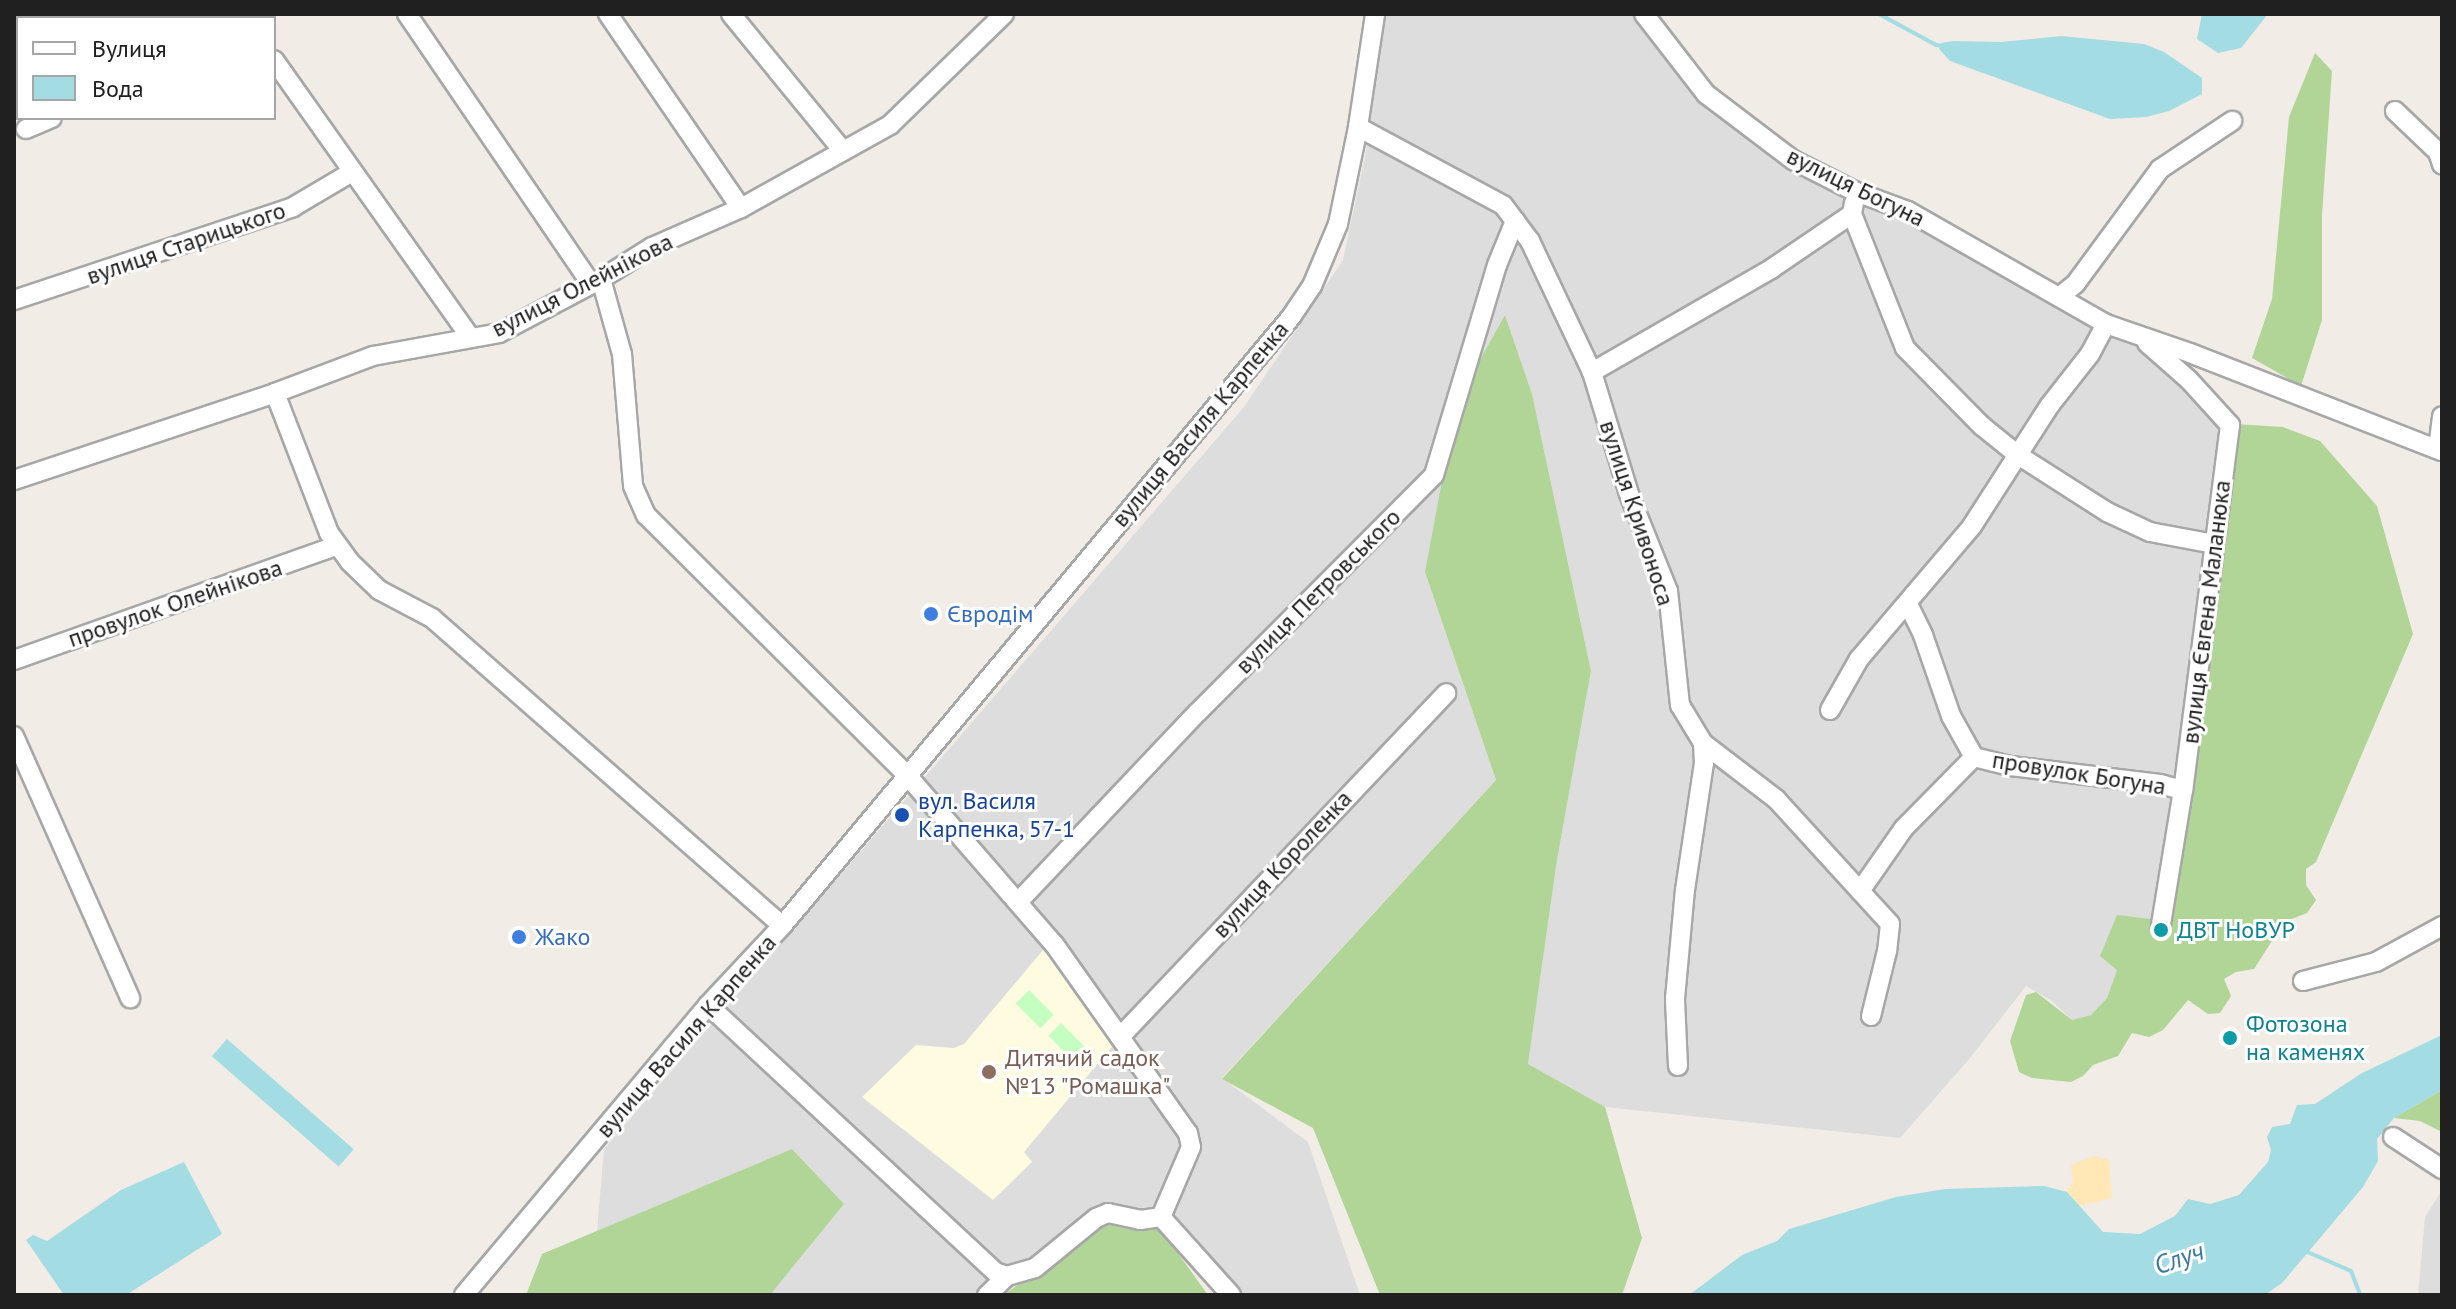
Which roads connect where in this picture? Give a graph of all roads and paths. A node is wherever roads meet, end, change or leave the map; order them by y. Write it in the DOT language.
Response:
graph roads {
  1 [pos="407,14"];
  2 [pos="608,14"];
  3 [pos="731,14"];
  4 [pos="1004,14"];
  5 [pos="1375,14"];
  6 [pos="1644,14"];
  7 [pos="276,63"];
  8 [pos="2395,111"];
  9 [pos="47,120"];
  10 [pos="2232,121"];
  11 [pos="1358,127"];
  12 [pos="26,129"];
  13 [pos="843,151"];
  14 [pos="2442,164"];
  15 [pos="352,172"];
  16 [pos="1856,192"];
  17 [pos="741,208"];
  18 [pos="1852,214"];
  19 [pos="1515,221"];
  20 [pos="596,282"];
  21 [pos="2059,297"];
  22 [pos="14,300"];
  23 [pos="2106,324"];
  24 [pos="2138,335"];
  25 [pos="470,337"];
  26 [pos="1592,372"];
  27 [pos="275,393"];
  28 [pos="2442,416"];
  29 [pos="2440,450"];
  30 [pos="2018,455"];
  31 [pos="14,480"];
  32 [pos="2215,544"];
  33 [pos="336,546"];
  34 [pos="1908,604"];
  35 [pos="14,660"];
  36 [pos="1446,693"];
  37 [pos="1830,710"];
  38 [pos="14,736"];
  39 [pos="1703,743"];
  40 [pos="1974,757"];
  41 [pos="906,774"];
  42 [pos="2183,790"];
  43 [pos="1860,891"];
  44 [pos="1019,901"];
  45 [pos="2161,925"];
  46 [pos="782,926"];
  47 [pos="2442,926"];
  48 [pos="2303,981"];
  49 [pos="130,998"];
  50 [pos="708,1005"];
  51 [pos="1871,1016"];
  52 [pos="1120,1037"];
  53 [pos="1678,1066"];
  54 [pos="2393,1137"];
  55 [pos="2442,1169"];
  56 [pos="1161,1217"];
  57 [pos="1007,1276"];
  58 [pos="464,1295"];
  59 [pos="987,1295"];
  60 [pos="1231,1295"];
  1 -- 20 [label="street"];
  2 -- 17 [label="street"];
  3 -- 13 [label="street"];
  4 -- 13 [label="street, вулиця Олейнікова"];
  5 -- 11 [label="street, вулиця Василя Карпенка"];
  6 -- 16 [label="street, вулиця Богуна"];
  7 -- 15 [label="street"];
  8 -- 14 [label="street"];
  9 -- 12 [label="street"];
  10 -- 21 [label="street"];
  11 -- 19 [label="street, вулиця Кривоноса"];
  11 -- 41 [label="street, вулиця Василя Карпенка"];
  13 -- 17 [label="street, вулиця Олейнікова"];
  15 -- 22 [label="street, вулиця Старицького"];
  15 -- 25 [label="street"];
  16 -- 18 [label="street"];
  16 -- 21 [label="street, вулиця Богуна"];
  17 -- 20 [label="street, вулиця Олейнікова"];
  18 -- 26 [label="street"];
  18 -- 30 [label="street"];
  19 -- 26 [label="street, вулиця Кривоноса"];
  19 -- 44 [label="street, вулиця Петровського"];
  20 -- 25 [label="street, вулиця Олейнікова"];
  20 -- 41 [label="street"];
  21 -- 23 [label="street, вулиця Богуна"];
  23 -- 24 [label="street, вулиця Богуна"];
  23 -- 30 [label="street"];
  24 -- 29 [label="street, вулиця Богуна"];
  24 -- 32 [label="street, вулиця Євгена Маланюка"];
  25 -- 27 [label="street, вулиця Олейнікова"];
  26 -- 39 [label="street, вулиця Кривоноса"];
  27 -- 31 [label="street, вулиця Олейнікова"];
  27 -- 33 [label="street"];
  28 -- 29 [label="street, вулиця Богуна"];
  30 -- 32 [label="street"];
  30 -- 34 [label="street"];
  32 -- 42 [label="street, вулиця Євгена Маланюка"];
  33 -- 35 [label="street, провулок Олейнікова"];
  33 -- 46 [label="street"];
  34 -- 37 [label="street"];
  34 -- 40 [label="street, провулок Богуна"];
  36 -- 52 [label="street, вулиця Короленка"];
  38 -- 49 [label="street"];
  39 -- 43 [label="street, вулиця Кривоноса"];
  39 -- 53 [label="street"];
  40 -- 42 [label="street, провулок Богуна"];
  40 -- 43 [label="street, провулок Богуна"];
  41 -- 44 [label="street"];
  41 -- 46 [label="street, вулиця Василя Карпенка"];
  42 -- 45 [label="street, вулиця Євгена Маланюка"];
  43 -- 51 [label="street, вулиця Кривоноса"];
  44 -- 52 [label="street"];
  46 -- 50 [label="street, вулиця Василя Карпенка"];
  47 -- 48 [label="street"];
  50 -- 57 [label="street"];
  50 -- 58 [label="street, вулиця Василя Карпенка"];
  52 -- 56 [label="street"];
  54 -- 55 [label="street"];
  56 -- 57 [label="street"];
  56 -- 60 [label="street"];
  57 -- 59 [label="street"];
}
